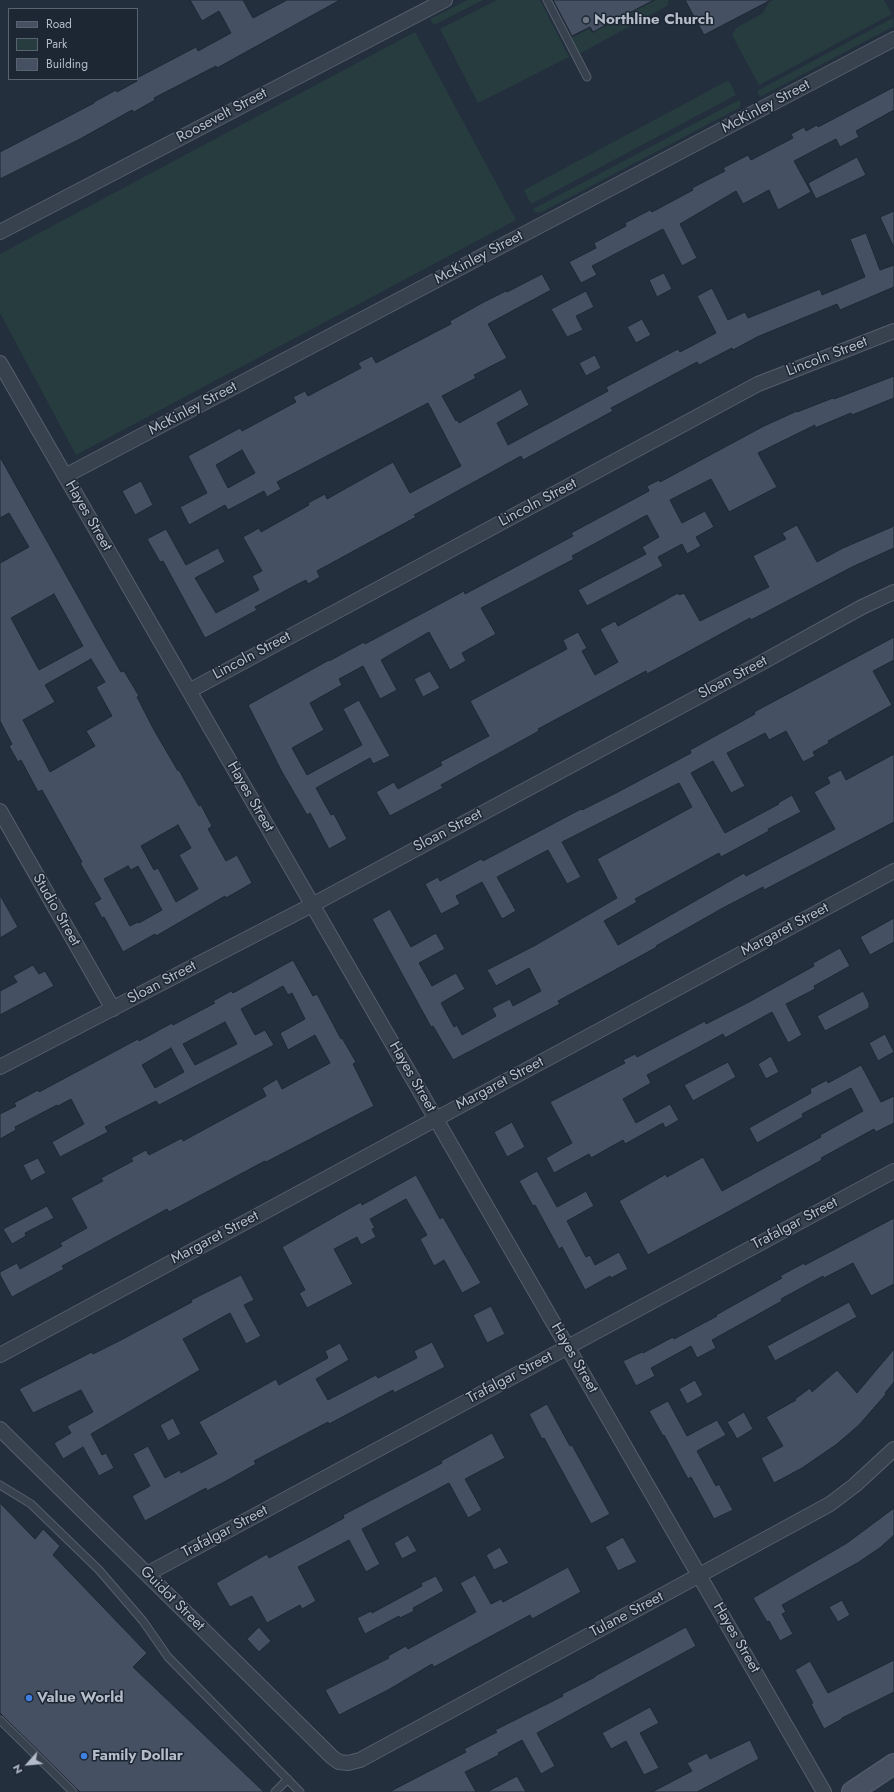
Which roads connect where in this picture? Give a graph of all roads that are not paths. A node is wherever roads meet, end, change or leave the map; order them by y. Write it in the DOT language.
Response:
graph roads {
  1 [pos="445,0"];
  2 [pos="547,0"];
  3 [pos="894,39"];
  4 [pos="587,77"];
  5 [pos="0,232"];
  6 [pos="894,331"];
  7 [pos="0,363"];
  8 [pos="65,476"];
  9 [pos="894,592"];
  10 [pos="189,691"];
  11 [pos="0,811"];
  12 [pos="894,871"];
  13 [pos="312,905"];
  14 [pos="113,1009"];
  15 [pos="0,1067"];
  16 [pos="436,1118"];
  17 [pos="894,1171"];
  18 [pos="568,1347"];
  19 [pos="0,1355"];
  20 [pos="0,1429"];
  21 [pos="894,1449"];
  22 [pos="0,1485"];
  23 [pos="147,1574"];
  24 [pos="700,1575"];
  25 [pos="0,1720"];
  26 [pos="348,1763"];
  27 [pos="894,1764"];
  28 [pos="288,1779"];
  29 [pos="73,1792"];
  30 [pos="275,1792"];
  31 [pos="300,1792"];
  32 [pos="824,1792"];
  33 [pos="852,1792"];
  1 -- 5 [label="street, Roosevelt Street"];
  2 -- 4 [label="lane"];
  3 -- 8 [label="street, McKinley Street"];
  6 -- 10 [label="street, Lincoln Street"];
  7 -- 8 [label="street, Hayes Street"];
  8 -- 10 [label="street, Hayes Street"];
  9 -- 13 [label="street, Sloan Street"];
  10 -- 13 [label="street, Hayes Street"];
  11 -- 14 [label="street, Studio Street"];
  12 -- 16 [label="street, Margaret Street"];
  13 -- 14 [label="street, Sloan Street"];
  13 -- 16 [label="street, Hayes Street"];
  14 -- 15 [label="street, Sloan Street"];
  16 -- 18 [label="street, Hayes Street"];
  16 -- 19 [label="street, Margaret Street"];
  17 -- 18 [label="street, Trafalgar Street"];
  18 -- 23 [label="street, Trafalgar Street"];
  18 -- 24 [label="street, Hayes Street"];
  20 -- 23 [label="street, Guidot Street"];
  21 -- 24 [label="street, Tulane Street"];
  22 -- 28 [label="lane"];
  23 -- 26 [label="street, Guidot Street"];
  24 -- 26 [label="street, Tulane Street"];
  24 -- 32 [label="street, Hayes Street"];
  25 -- 29 [label="lane"];
  27 -- 33 [label="main road"];
  28 -- 30 [label="lane"];
  28 -- 31 [label="lane"];
}
